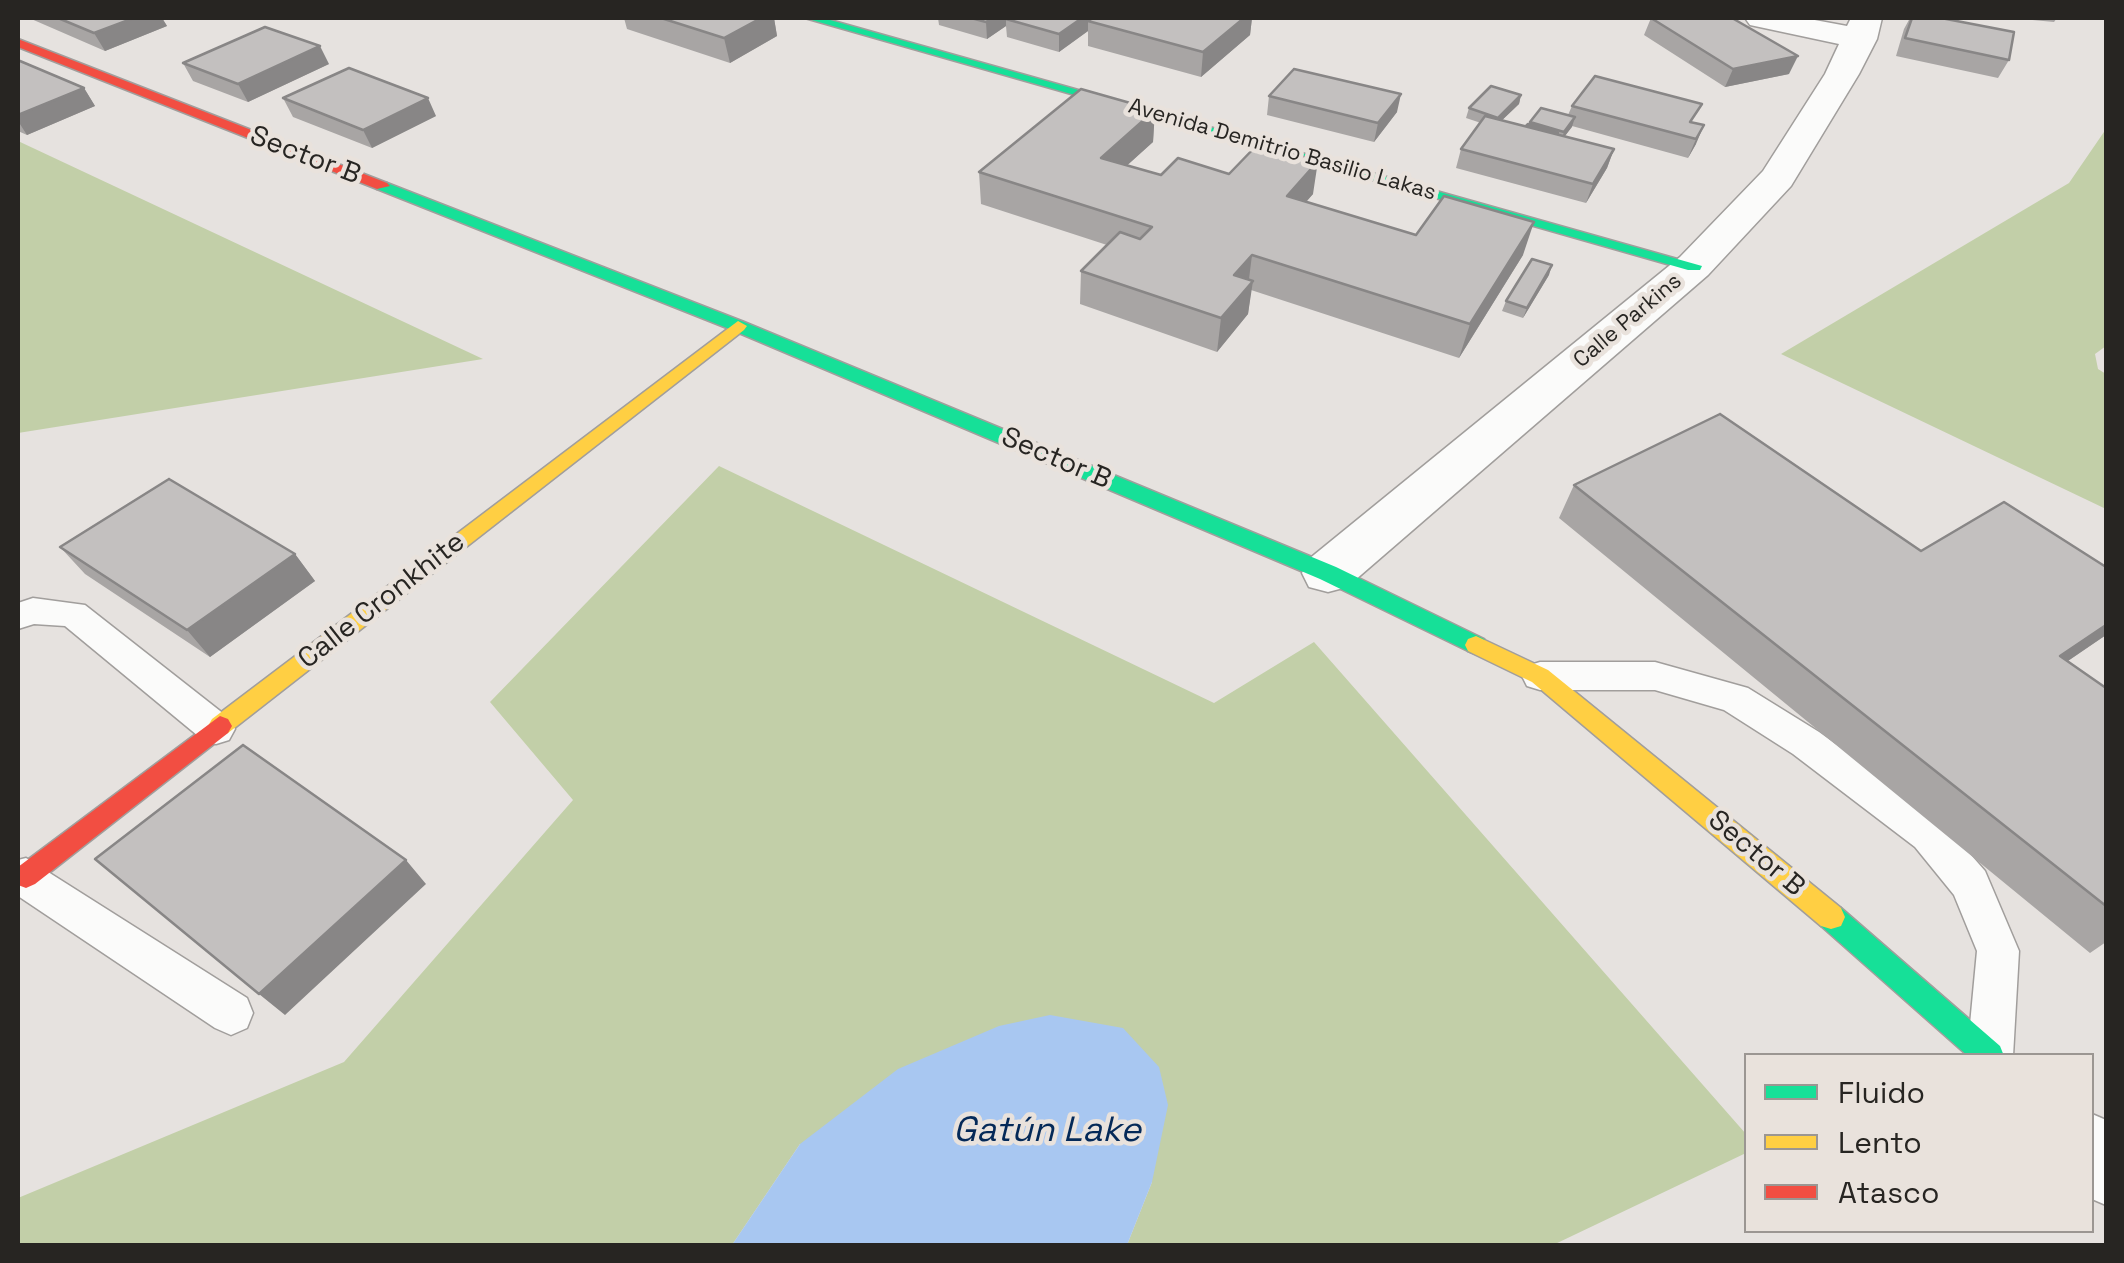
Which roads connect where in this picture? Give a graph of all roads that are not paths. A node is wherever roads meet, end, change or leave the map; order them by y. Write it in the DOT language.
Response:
graph roads {
  1 [pos="812,18"];
  2 [pos="1761,18"];
  3 [pos="1863,28"];
  4 [pos="18,43"];
  5 [pos="1694,266"];
  6 [pos="738,326"];
  7 [pos="1328,574"];
  8 [pos="18,616"];
  9 [pos="1540,676"];
  10 [pos="216,729"];
  11 [pos="22,877"];
  12 [pos="231,1013"];
  13 [pos="1987,1053"];
  14 [pos="1990,1053"];
  1 -- 5 [label="street, Avenida Demitrio Basilio Lakas"];
  2 -- 3 [label="street"];
  3 -- 5 [label="street, Calle Parkins"];
  4 -- 6 [label="street, Sector B"];
  5 -- 7 [label="street, Calle Parkins"];
  6 -- 7 [label="street, Sector B"];
  6 -- 10 [label="street, Calle Cronkhite"];
  7 -- 9 [label="street, Sector B"];
  8 -- 10 [label="lane"];
  9 -- 13 [label="street, Sector B"];
  9 -- 14 [label="lane"];
  10 -- 11 [label="street, Calle Cronkhite"];
  11 -- 12 [label="lane"];
}
